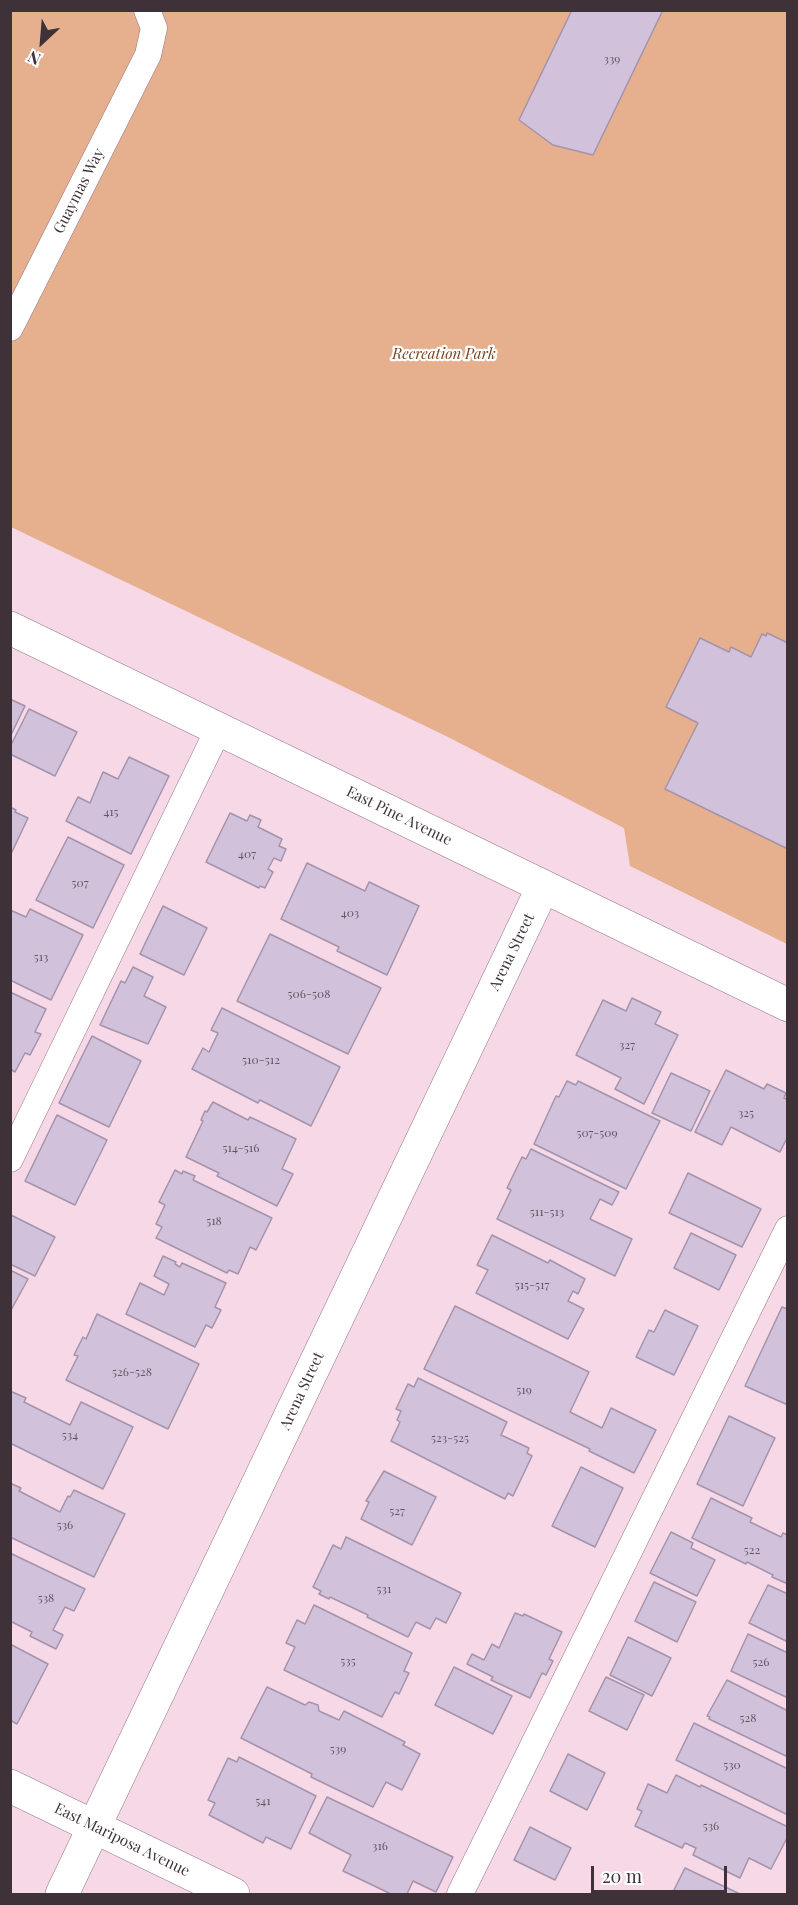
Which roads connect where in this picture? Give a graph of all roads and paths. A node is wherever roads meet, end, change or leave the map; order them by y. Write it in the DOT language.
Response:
graph roads {
  1 [pos="147,10"];
  2 [pos="10,328"];
  3 [pos="10,628"];
  4 [pos="219,728"];
  5 [pos="543,887"];
  6 [pos="788,1005"];
  7 [pos="10,1159"];
  8 [pos="788,1230"];
  9 [pos="10,1786"];
  10 [pos="94,1827"];
  11 [pos="62,1894"];
  12 [pos="233,1894"];
  13 [pos="460,1894"];
  1 -- 2 [label="lane, Guaymas Way"];
  3 -- 4 [label="street, East Pine Avenue"];
  4 -- 5 [label="street, East Pine Avenue"];
  4 -- 7 [label="lane"];
  5 -- 6 [label="street, East Pine Avenue"];
  5 -- 10 [label="street, Arena Street"];
  8 -- 13 [label="lane"];
  9 -- 10 [label="street, East Mariposa Avenue"];
  10 -- 11 [label="street, Arena Street"];
  10 -- 12 [label="street, East Mariposa Avenue"];
}
